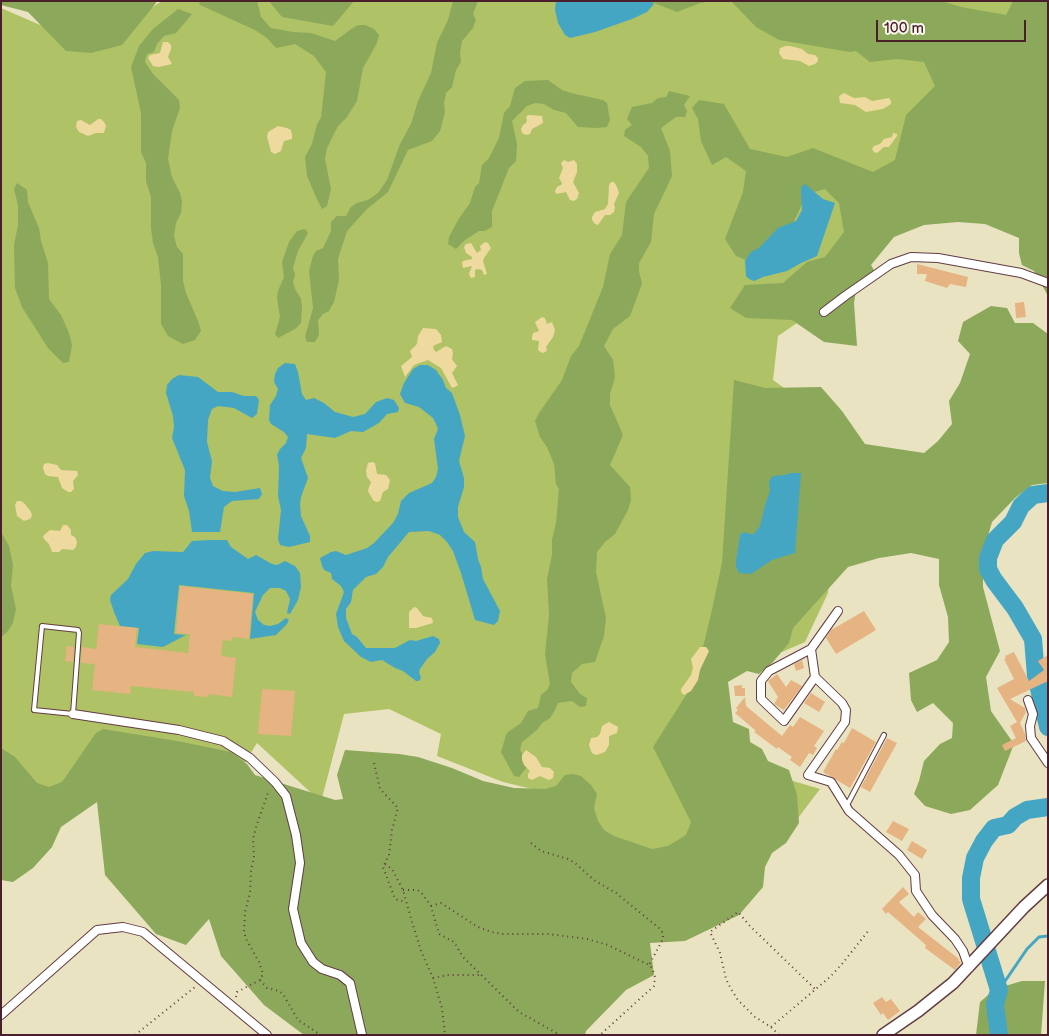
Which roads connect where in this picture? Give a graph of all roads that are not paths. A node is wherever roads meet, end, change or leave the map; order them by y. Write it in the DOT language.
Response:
graph roads {
  1 [pos="1048,283"];
  2 [pos="824,312"];
  3 [pos="838,611"];
  4 [pos="811,648"];
  5 [pos="815,677"];
  6 [pos="1028,700"];
  7 [pos="73,714"];
  8 [pos="884,735"];
  9 [pos="1048,763"];
  10 [pos="846,807"];
  11 [pos="1048,885"];
  12 [pos="969,968"];
  13 [pos="1,1015"];
  14 [pos="267,1035"];
  15 [pos="362,1035"];
  16 [pos="883,1035"];
  1 -- 2 [label="street"];
  3 -- 4 [label="street"];
  4 -- 5 [label="street"];
  4 -- 5 [label="street"];
  5 -- 10 [label="street"];
  6 -- 9 [label="street"];
  7 -- 7 [label="lane"];
  7 -- 15 [label="street"];
  8 -- 10 [label="lane"];
  10 -- 12 [label="street"];
  11 -- 12 [label="street"];
  12 -- 16 [label="street"];
  13 -- 14 [label="street"];
}
